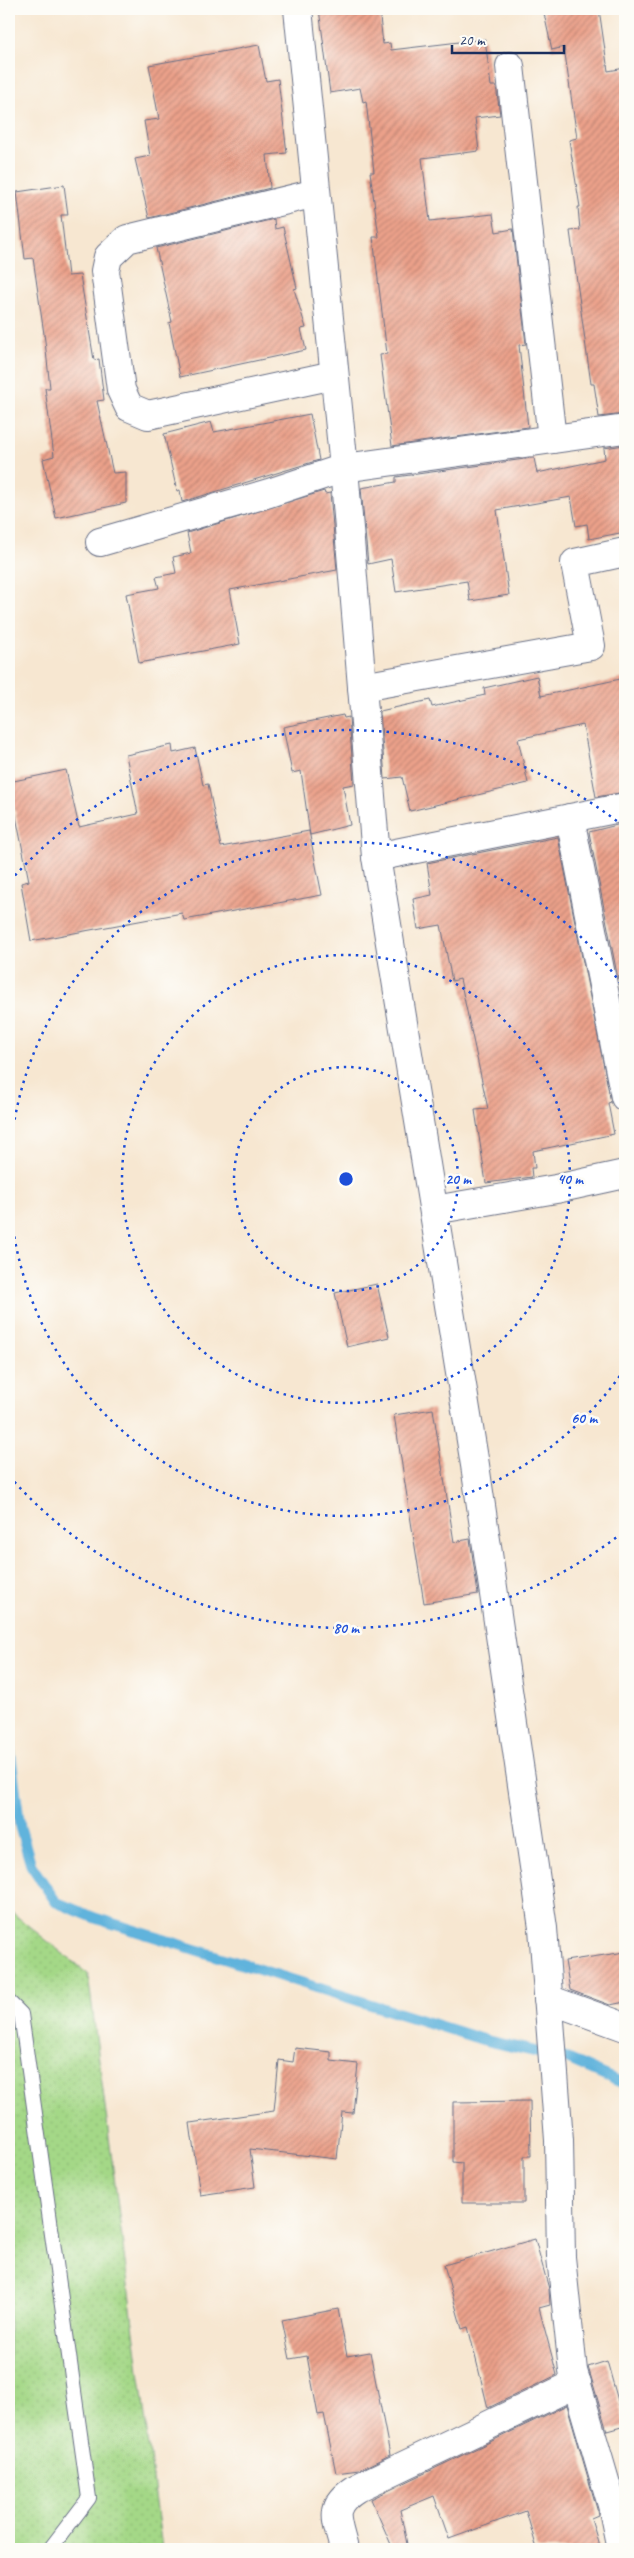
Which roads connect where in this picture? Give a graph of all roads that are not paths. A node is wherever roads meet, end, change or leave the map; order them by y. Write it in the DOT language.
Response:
graph roads {
  1 [pos="298,9"];
  2 [pos="510,66"];
  3 [pos="316,192"];
  4 [pos="334,375"];
  5 [pos="625,429"];
  6 [pos="552,439"];
  7 [pos="344,468"];
  8 [pos="100,542"];
  9 [pos="625,552"];
  10 [pos="362,686"];
  11 [pos="625,807"];
  12 [pos="570,818"];
  13 [pos="376,857"];
  14 [pos="625,1097"];
  15 [pos="625,1174"];
  16 [pos="434,1210"];
  17 [pos="548,1999"];
  18 [pos="9,2002"];
  19 [pos="625,2027"];
  20 [pos="577,2383"];
  21 [pos="50,2549"];
  22 [pos="344,2549"];
  23 [pos="621,2549"];
  1 -- 3 [label="street"];
  2 -- 6 [label="street"];
  3 -- 4 [label="street"];
  3 -- 4 [label="street"];
  4 -- 7 [label="street"];
  5 -- 6 [label="street"];
  6 -- 7 [label="street"];
  7 -- 8 [label="street"];
  7 -- 10 [label="street"];
  9 -- 10 [label="street"];
  10 -- 13 [label="street"];
  11 -- 12 [label="street"];
  12 -- 13 [label="street"];
  12 -- 14 [label="street"];
  13 -- 16 [label="street"];
  15 -- 16 [label="street"];
  16 -- 17 [label="street"];
  17 -- 19 [label="street"];
  17 -- 20 [label="street"];
  18 -- 21 [label="lane"];
  20 -- 22 [label="street"];
  20 -- 23 [label="street"];
}
